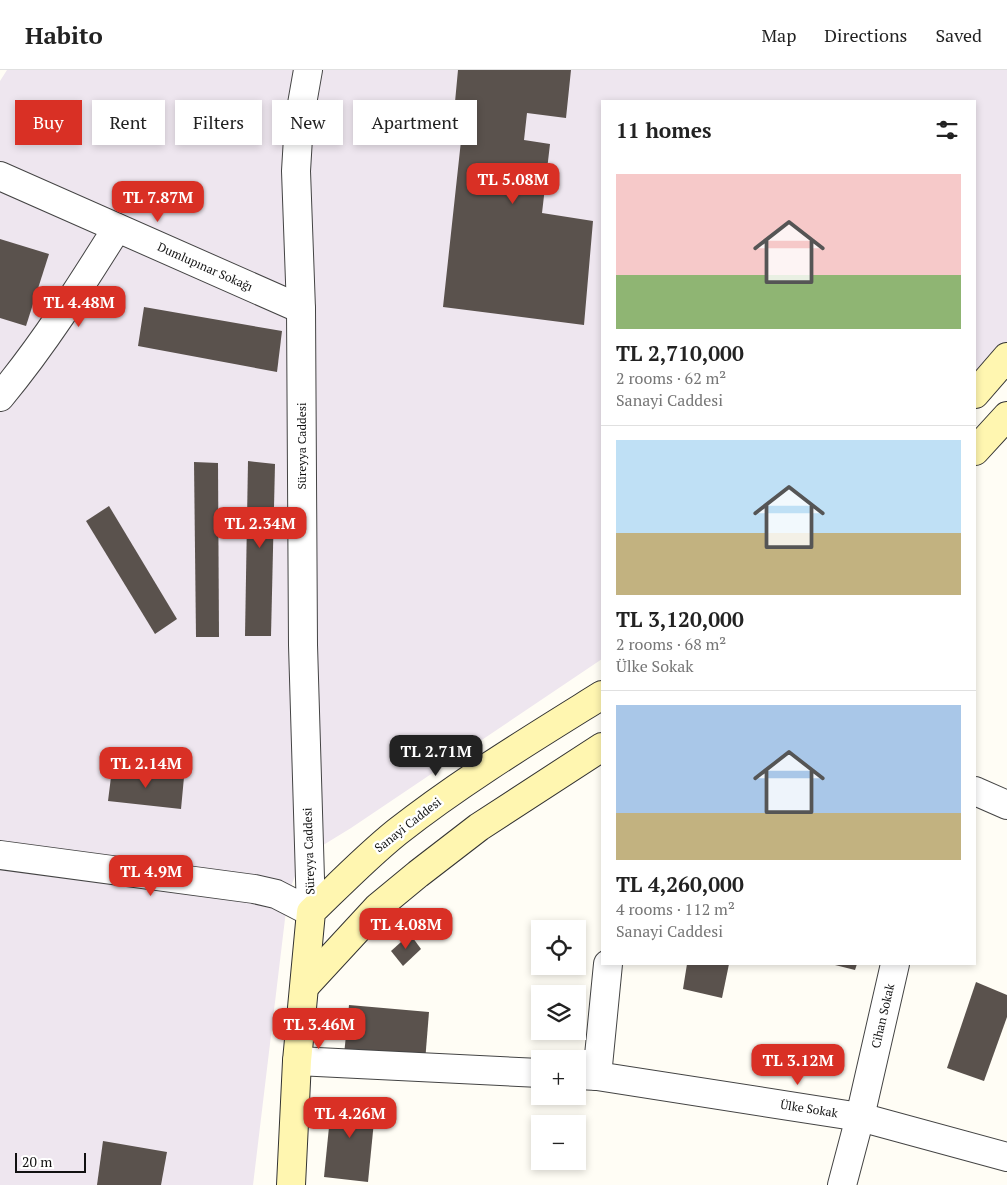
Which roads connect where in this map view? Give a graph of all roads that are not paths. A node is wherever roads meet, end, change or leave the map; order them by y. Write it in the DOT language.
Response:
graph roads {
  1 [pos="308,70"];
  2 [pos="0,176"];
  3 [pos="117,228"];
  4 [pos="301,309"];
  5 [pos="1007,357"];
  6 [pos="976,393"];
  7 [pos="0,397"];
  8 [pos="1007,416"];
  9 [pos="976,450"];
  10 [pos="601,696"];
  11 [pos="601,748"];
  12 [pos="976,791"];
  13 [pos="1007,805"];
  14 [pos="0,855"];
  15 [pos="311,912"];
  16 [pos="608,965"];
  17 [pos="895,965"];
  18 [pos="305,986"];
  19 [pos="297,1061"];
  20 [pos="531,1073"];
  21 [pos="587,1075"];
  22 [pos="860,1117"];
  23 [pos="1007,1157"];
  24 [pos="291,1185"];
  25 [pos="842,1185"];
  1 -- 4 [label="street, Süreyya Caddesi"];
  2 -- 3 [label="street, Dumlupınar Sokağı"];
  3 -- 4 [label="street, Dumlupınar Sokağı"];
  3 -- 7 [label="street"];
  4 -- 15 [label="street, Süreyya Caddesi"];
  5 -- 6 [label="main road"];
  8 -- 9 [label="main road"];
  10 -- 15 [label="main road, Sanayi Caddesi"];
  11 -- 18 [label="main road"];
  12 -- 13 [label="street"];
  14 -- 15 [label="street"];
  15 -- 18 [label="main road"];
  16 -- 21 [label="street"];
  17 -- 22 [label="street, Cihan Sokak"];
  18 -- 19 [label="main road"];
  19 -- 20 [label="street"];
  19 -- 24 [label="main road"];
  21 -- 22 [label="street, Ülke Sokak"];
  22 -- 23 [label="street, Ülke Sokak"];
  22 -- 25 [label="street, Cihan Sokak"];
}
